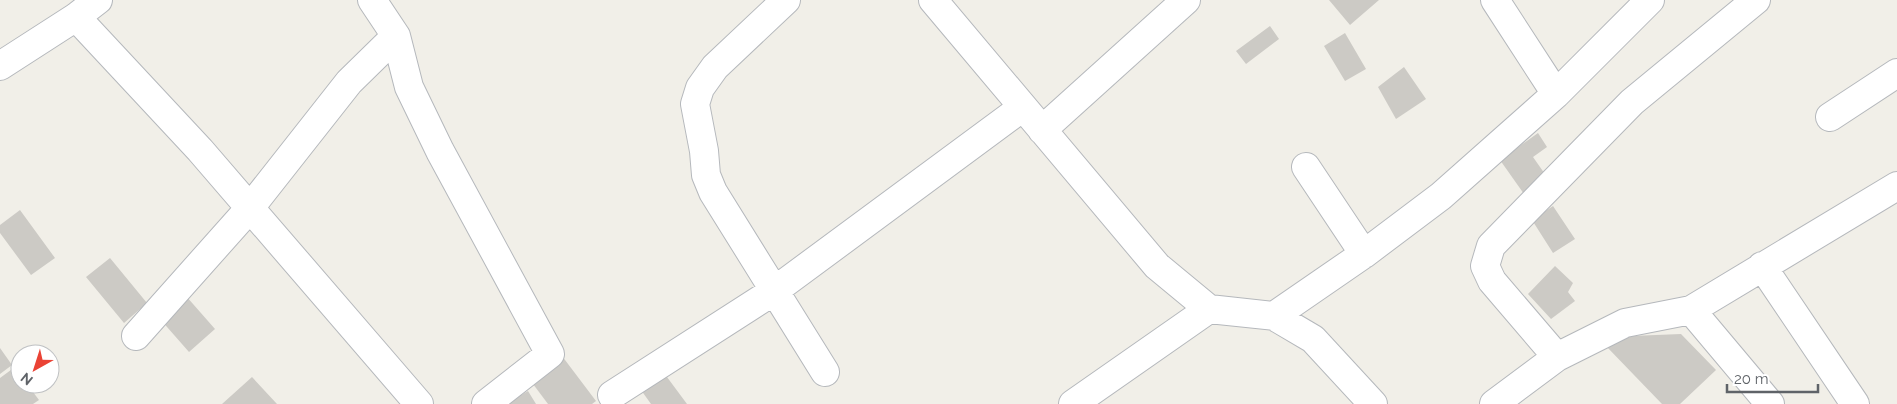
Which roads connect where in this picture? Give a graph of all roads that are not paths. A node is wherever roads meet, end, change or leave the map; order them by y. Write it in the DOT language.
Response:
graph roads {
  1 [pos="98,0"];
  2 [pos="372,0"];
  3 [pos="786,0"];
  4 [pos="933,0"];
  5 [pos="1186,0"];
  6 [pos="1495,0"];
  7 [pos="1650,0"];
  8 [pos="1756,0"];
  9 [pos="76,17"];
  10 [pos="396,36"];
  11 [pos="0,66"];
  12 [pos="1897,73"];
  13 [pos="1556,94"];
  14 [pos="1023,107"];
  15 [pos="1830,117"];
  16 [pos="1042,130"];
  17 [pos="1306,167"];
  18 [pos="1897,186"];
  19 [pos="249,209"];
  20 [pos="1364,254"];
  21 [pos="1762,266"];
  22 [pos="774,291"];
  23 [pos="1209,309"];
  24 [pos="1690,310"];
  25 [pos="1274,316"];
  26 [pos="136,336"];
  27 [pos="1557,357"];
  28 [pos="825,372"];
  29 [pos="612,395"];
  30 [pos="419,404"];
  31 [pos="486,404"];
  32 [pos="1073,404"];
  33 [pos="1373,404"];
  34 [pos="1494,404"];
  35 [pos="1770,404"];
  36 [pos="1855,404"];
  1 -- 9 [label="street"];
  2 -- 10 [label="street"];
  3 -- 22 [label="street"];
  4 -- 14 [label="street"];
  5 -- 16 [label="street"];
  6 -- 13 [label="street"];
  7 -- 13 [label="street"];
  8 -- 27 [label="street"];
  9 -- 11 [label="street"];
  9 -- 19 [label="street"];
  10 -- 19 [label="street"];
  10 -- 31 [label="street"];
  12 -- 15 [label="street"];
  13 -- 20 [label="street"];
  14 -- 16 [label="street"];
  14 -- 22 [label="street"];
  16 -- 23 [label="street"];
  17 -- 20 [label="street"];
  18 -- 21 [label="street"];
  19 -- 26 [label="street"];
  19 -- 30 [label="street"];
  20 -- 25 [label="street"];
  21 -- 24 [label="street"];
  21 -- 36 [label="street"];
  22 -- 28 [label="street"];
  22 -- 29 [label="street"];
  23 -- 25 [label="street"];
  23 -- 32 [label="street"];
  24 -- 27 [label="street"];
  24 -- 35 [label="street"];
  25 -- 33 [label="street"];
  27 -- 34 [label="street"];
}
